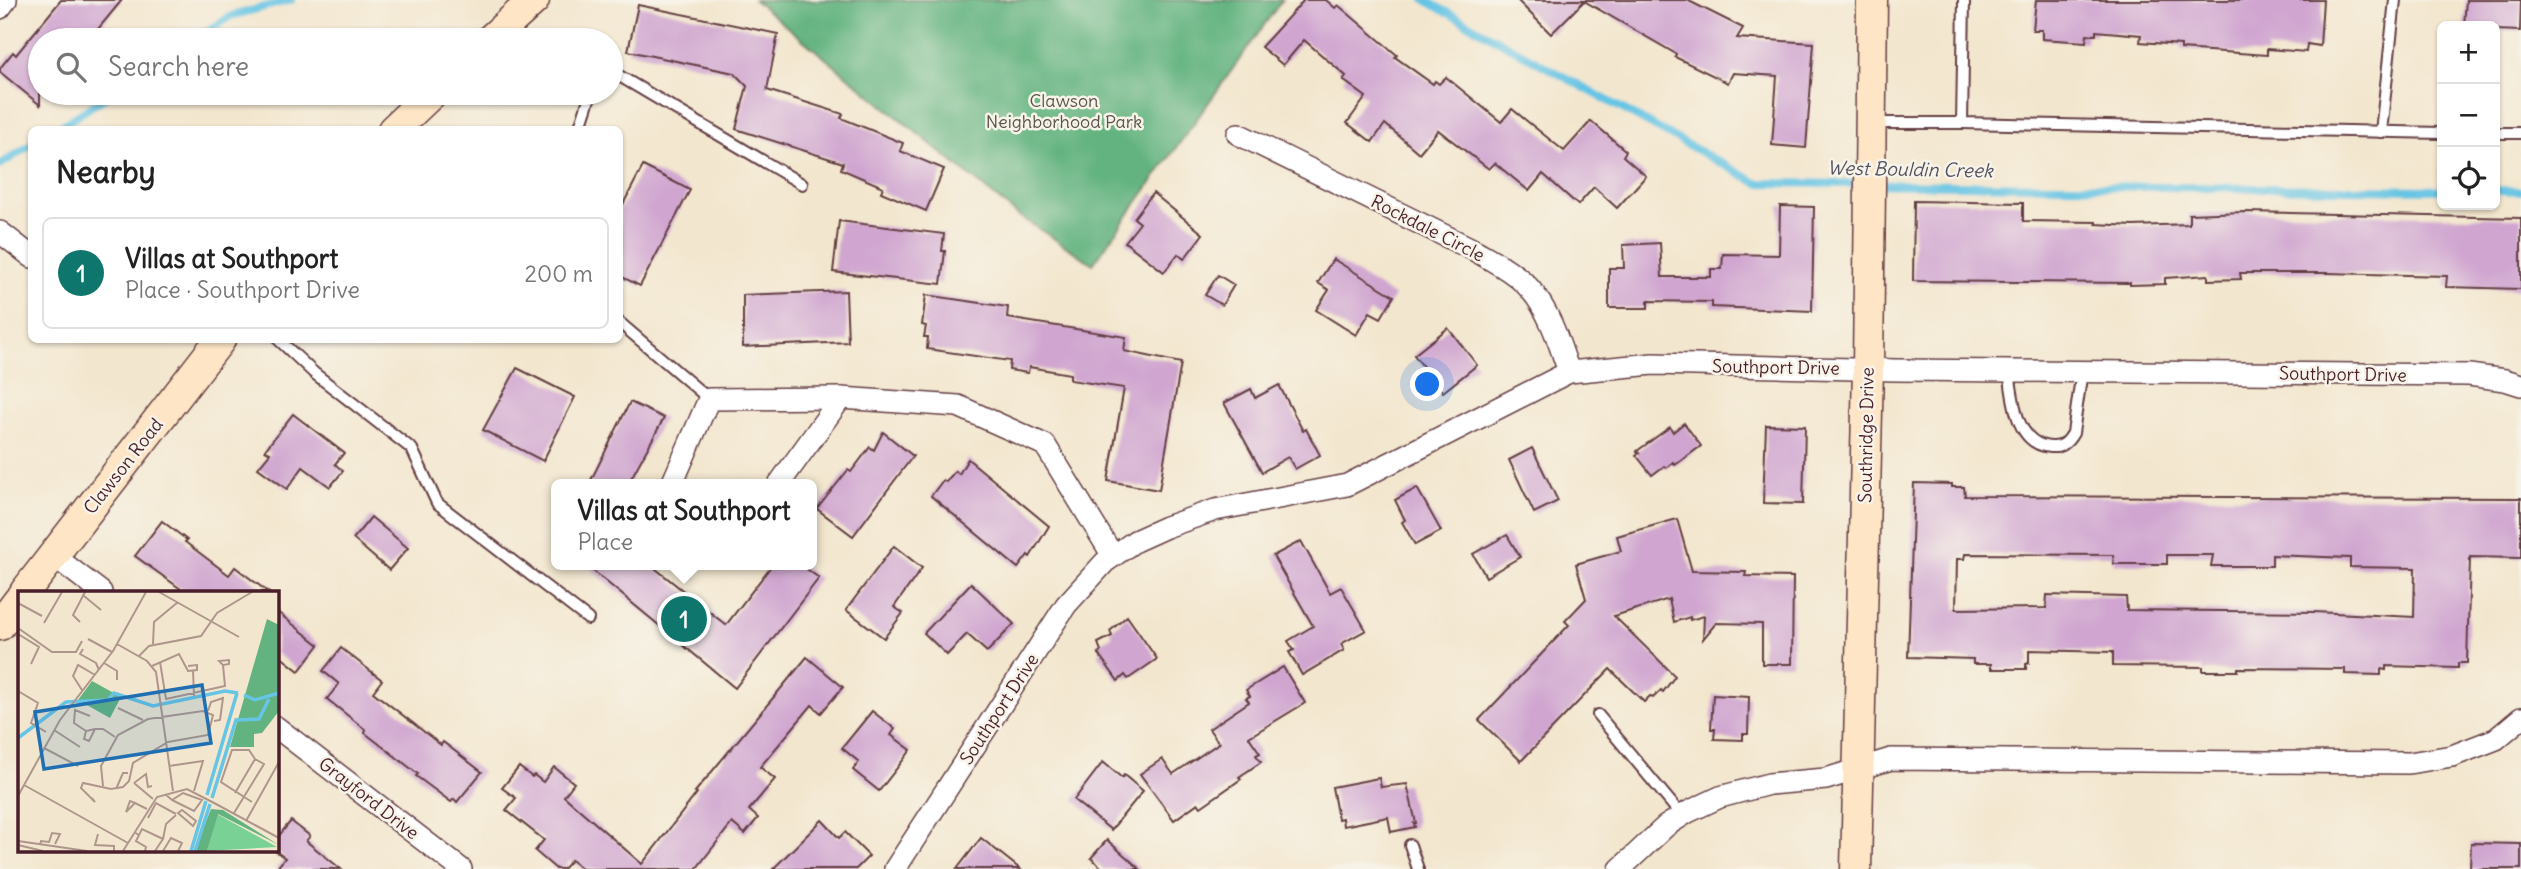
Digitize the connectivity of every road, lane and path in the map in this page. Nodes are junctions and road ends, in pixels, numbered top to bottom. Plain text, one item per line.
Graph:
1 (6, 0) edge
2 (534, 0) edge
3 (1872, 0) edge
4 (1965, 0) edge
5 (2395, 0) edge
6 (0, 8) edge
7 (503, 28) edge
8 (623, 78) edge
9 (419, 105) edge
10 (587, 105) edge
11 (1871, 123) junction
12 (1962, 123) junction
13 (397, 126) edge
14 (580, 126) edge
15 (2381, 132) junction
16 (2437, 132) edge
17 (2500, 133) edge
18 (2521, 133) edge
19 (1238, 134) dead end
20 (802, 184) dead end
21 (0, 232) edge
22 (28, 254) edge
23 (623, 326) edge
24 (218, 343) edge
25 (282, 343) edge
26 (1868, 369) junction
27 (2009, 371) junction
28 (2082, 371) junction
29 (1569, 372) junction
30 (2521, 385) edge
31 (841, 398) junction
32 (709, 399) junction
33 (674, 479) edge
34 (783, 479) edge
35 (54, 556) junction
36 (1113, 556) junction
37 (27, 591) edge
38 (99, 591) edge
39 (18, 601) edge
40 (588, 619) dead end
41 (0, 625) edge
42 (1598, 715) dead end
43 (2521, 718) edge
44 (278, 729) edge
45 (1857, 769) junction
46 (1682, 816) junction
47 (1410, 845) dead end
48 (461, 869) edge
49 (895, 869) edge
50 (1418, 869) edge
51 (1620, 869) edge
52 (1856, 869) edge

1 - 6 street
2 - 7 street
3 - 11 street, Southridge Drive
4 - 12 lane
5 - 15 lane
8 - 20 lane
9 - 13 street
10 - 14 lane
11 - 12 lane
11 - 26 street, Southridge Drive
12 - 15 lane
15 - 16 lane
17 - 18 lane
19 - 29 street, Rockdale Circle
21 - 22 street
23 - 32 lane
24 - 35 street, Clawson Road
25 - 40 lane
26 - 27 street, Southport Drive
26 - 29 street, Southport Drive
26 - 45 street, Southridge Drive
27 - 28 street, Southport Drive
27 - 28 lane
28 - 30 street, Southport Drive
29 - 36 street, Southport Drive
31 - 32 street
31 - 34 street
31 - 36 street
32 - 33 street
35 - 37 street, Clawson Road
35 - 38 street
36 - 49 street, Southport Drive
39 - 41 street
42 - 46 lane
43 - 45 street
44 - 48 street, Grayford Drive
45 - 46 street
45 - 52 street, Southridge Drive
46 - 51 street
47 - 50 lane

